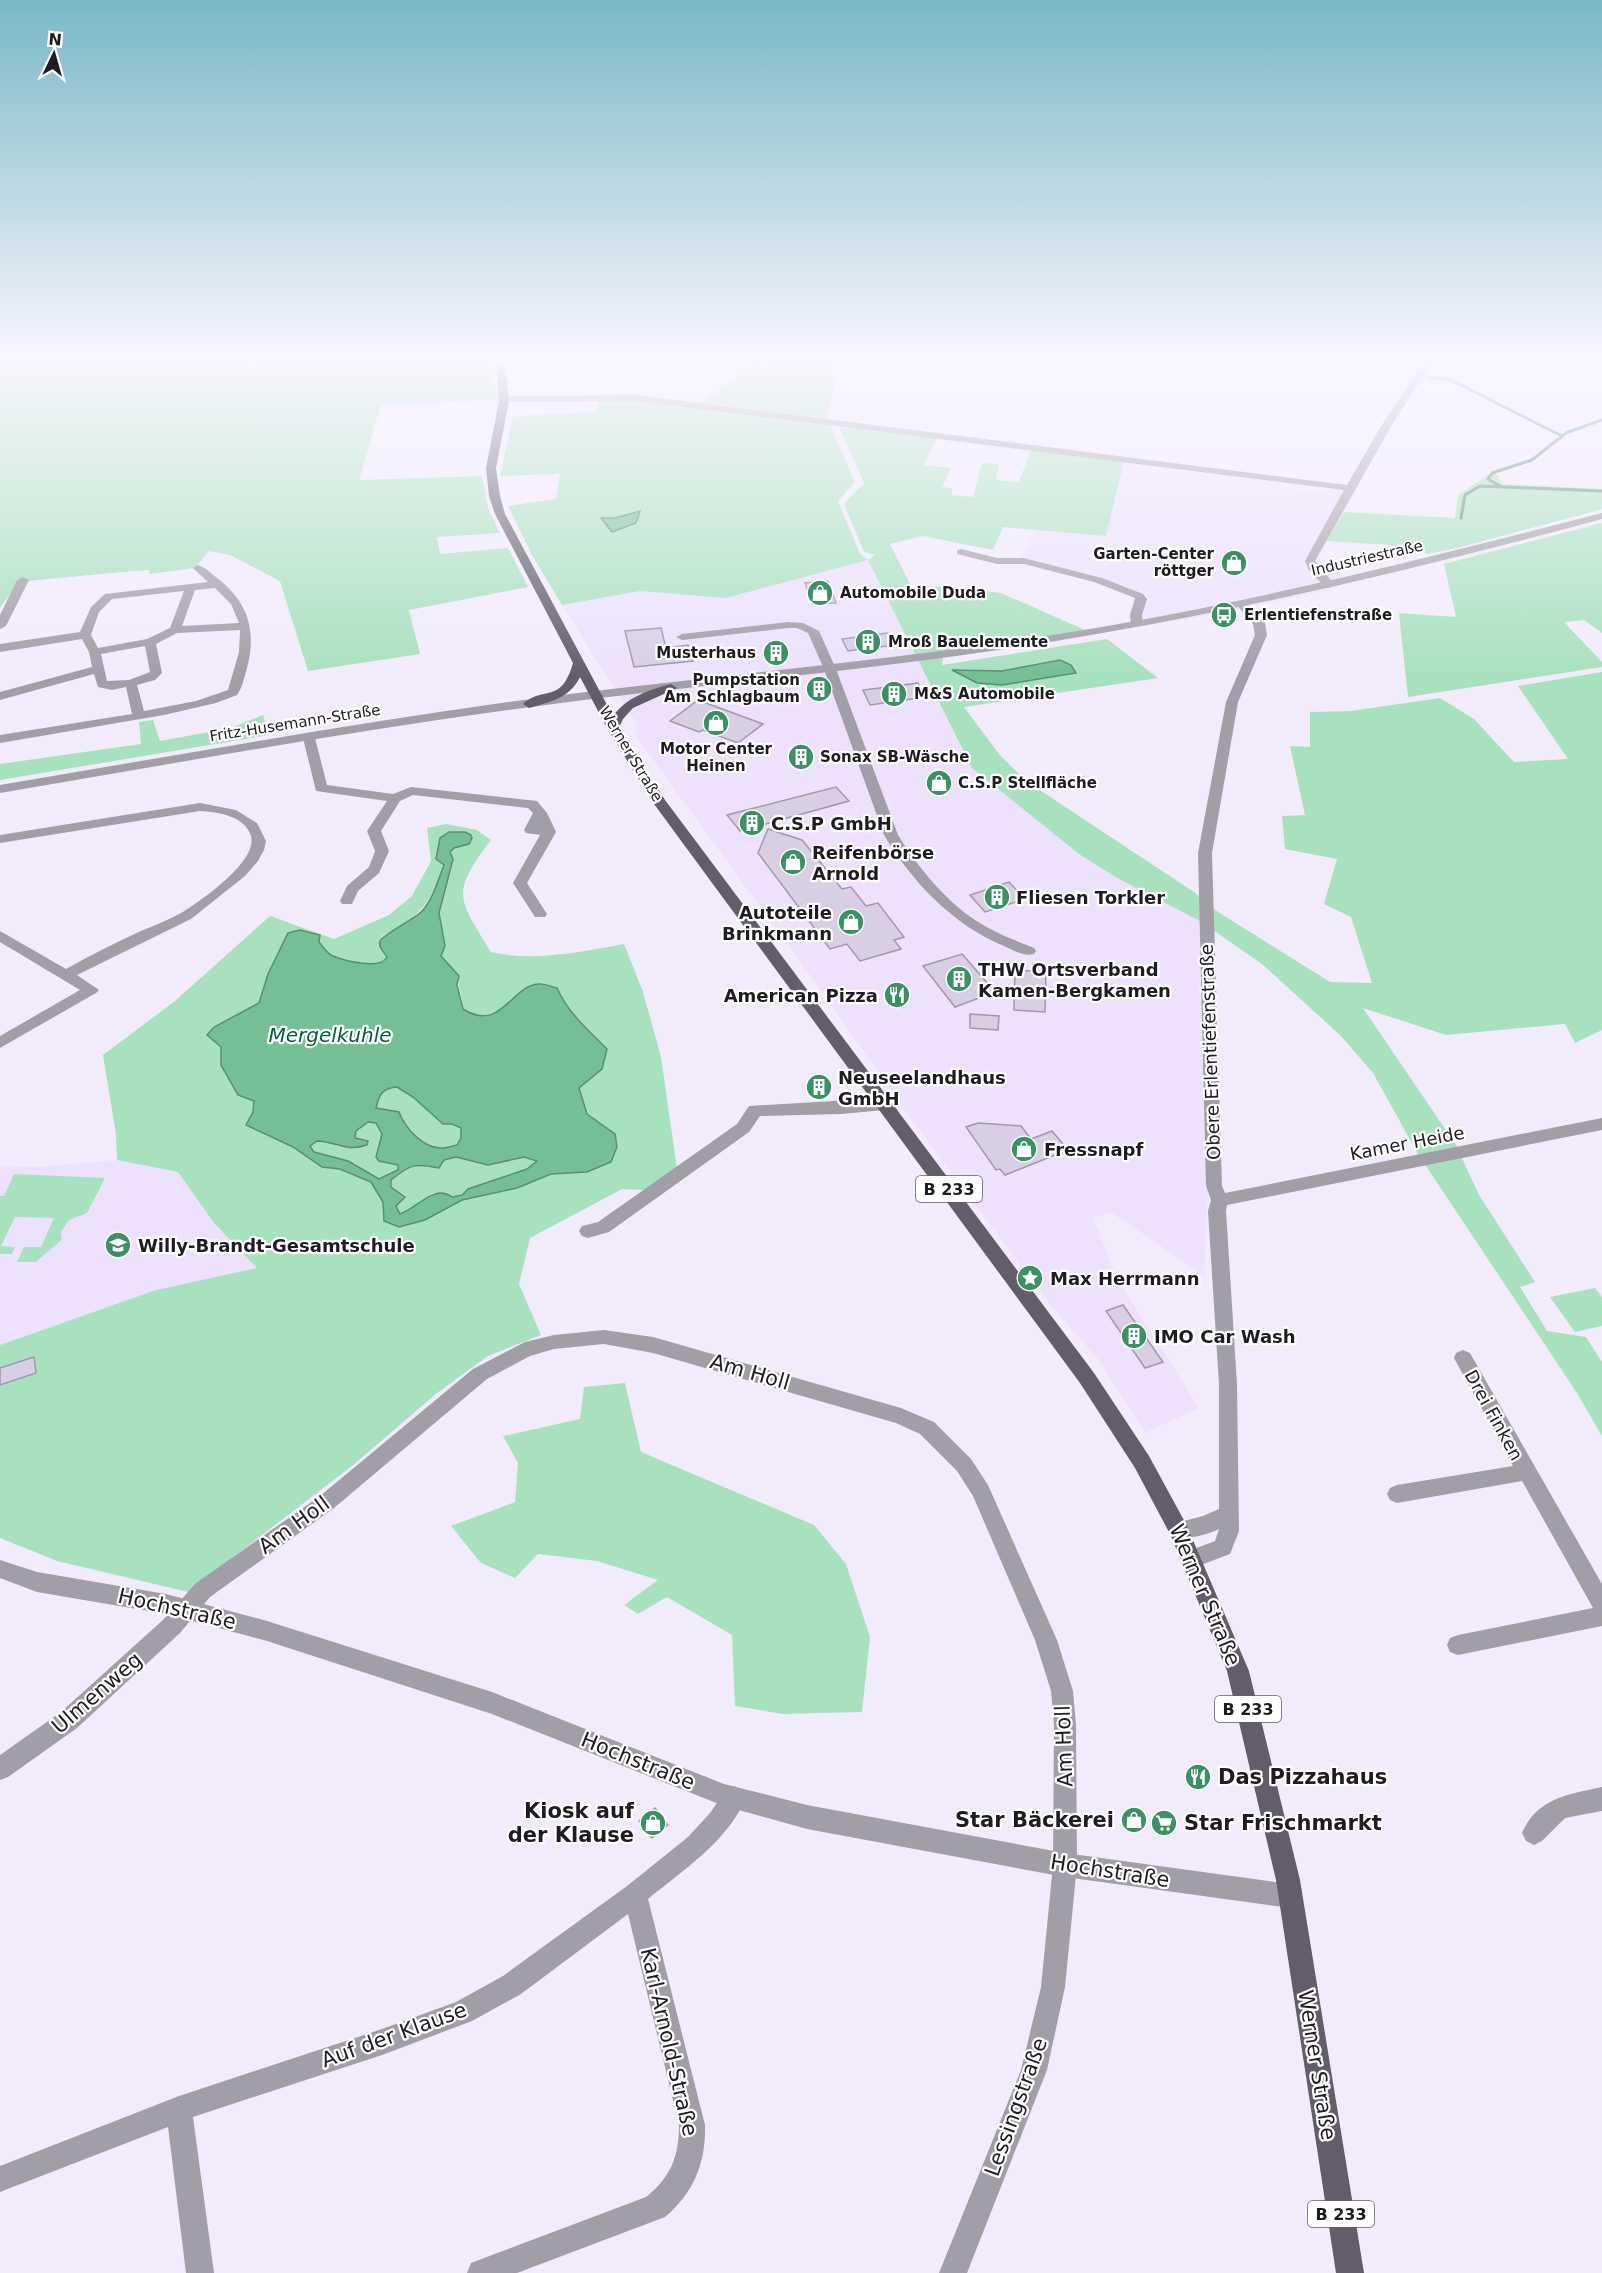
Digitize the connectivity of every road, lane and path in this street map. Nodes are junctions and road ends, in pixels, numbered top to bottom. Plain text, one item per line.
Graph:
1 (491, 465) edge
2 (1169, 465) edge
3 (1364, 465) edge
4 (1351, 488) junction
5 (1602, 516) edge
6 (961, 552) dead end
7 (198, 568) dead end
8 (23, 580) dead end
9 (218, 584) junction
10 (1329, 585) junction
11 (190, 589) junction
12 (1241, 603) junction
13 (1137, 624) junction
14 (0, 626) edge
15 (245, 626) junction
16 (175, 630) junction
17 (86, 635) junction
18 (682, 637) dead end
19 (150, 642) junction
20 (0, 648) edge
21 (95, 652) junction
22 (579, 662) junction
23 (99, 669) junction
24 (830, 669) junction
25 (131, 683) junction
26 (671, 688) junction
27 (0, 696) edge
28 (596, 696) junction
29 (529, 704) junction
30 (139, 716) junction
31 (613, 728) junction
32 (309, 738) junction
33 (0, 739) edge
34 (0, 789) edge
35 (395, 798) junction
36 (0, 839) edge
37 (347, 901) dead end
38 (540, 914) dead end
39 (0, 936) edge
40 (1029, 951) dead end
41 (64, 976) junction
42 (0, 1043) edge
43 (885, 1104) junction
44 (1602, 1124) edge
45 (1220, 1200) junction
46 (588, 1231) dead end
47 (1463, 1358) dead end
48 (1526, 1472) junction
49 (1397, 1494) dead end
50 (1229, 1514) junction
51 (1179, 1530) junction
52 (1193, 1559) junction
53 (0, 1569) edge
54 (1602, 1604) edge
55 (186, 1608) junction
56 (1602, 1617) edge
57 (1458, 1645) dead end
58 (0, 1769) edge
59 (734, 1798) junction
60 (1602, 1799) edge
61 (1534, 1833) dead end
62 (1065, 1864) junction
63 (635, 1894) junction
64 (1290, 1896) junction
65 (179, 2109) junction
66 (0, 2180) edge
67 (200, 2273) edge
68 (481, 2273) edge
69 (953, 2273) edge
70 (1350, 2273) edge

1 - 22 main road, Werner Straße / B 233
2 - 4 street
3 - 4 street
4 - 10 street
5 - 10 street, Industriestraße
6 - 13 street
7 - 9 street
8 - 14 street
9 - 11 street
9 - 15 street
10 - 12 street, Industriestraße
11 - 16 street
11 - 17 street
12 - 13 street, Industriestraße
12 - 45 street, Obere Erlentiefenstraße
13 - 24 street, Industriestraße
15 - 16 street
15 - 30 street
16 - 19 street
17 - 20 street
17 - 21 street
18 - 24 street
19 - 21 street
19 - 25 street
21 - 23 street
22 - 28 main road, Werner Straße / B 233
22 - 29 main road
23 - 25 street
23 - 27 street
24 - 26 street, Industriestraße
24 - 40 street
25 - 30 street
26 - 28 street, Industriestraße
26 - 31 main road
28 - 29 street, Fritz-Husemann-Straße
28 - 31 main road, Werner Straße / B 233
29 - 32 street, Fritz-Husemann-Straße
30 - 33 street
31 - 43 main road, Werner Straße / B 233
32 - 34 street, Fritz-Husemann-Straße
32 - 35 street
35 - 37 street
35 - 38 street
36 - 41 street
39 - 41 street
41 - 42 street
43 - 46 street
43 - 51 main road, Werner Straße / B 233
44 - 45 street, Kamer Heide
45 - 50 street, Obere Erlentiefenstraße
47 - 48 street, Drei Finken
48 - 49 street, Drei Finken
48 - 54 street, Drei Finken
50 - 51 street
50 - 52 street, Obere Erlentiefenstraße
51 - 52 main road, Werner Straße / B 233
52 - 64 main road, Werner Straße / B 233
53 - 55 street, Hochstraße
55 - 58 street, Ulmenweg
55 - 59 street, Hochstraße
55 - 62 street, Am Holl
56 - 57 street
59 - 62 street, Hochstraße
59 - 63 street, Auf der Klause
60 - 61 street
62 - 64 street, Hochstraße
62 - 69 street, Lessingstraße
63 - 65 street, Auf der Klause
63 - 68 street, Karl-Arnold-Straße
64 - 70 main road, Werner Straße / B 233
65 - 66 street, Auf der Klause
65 - 67 street

